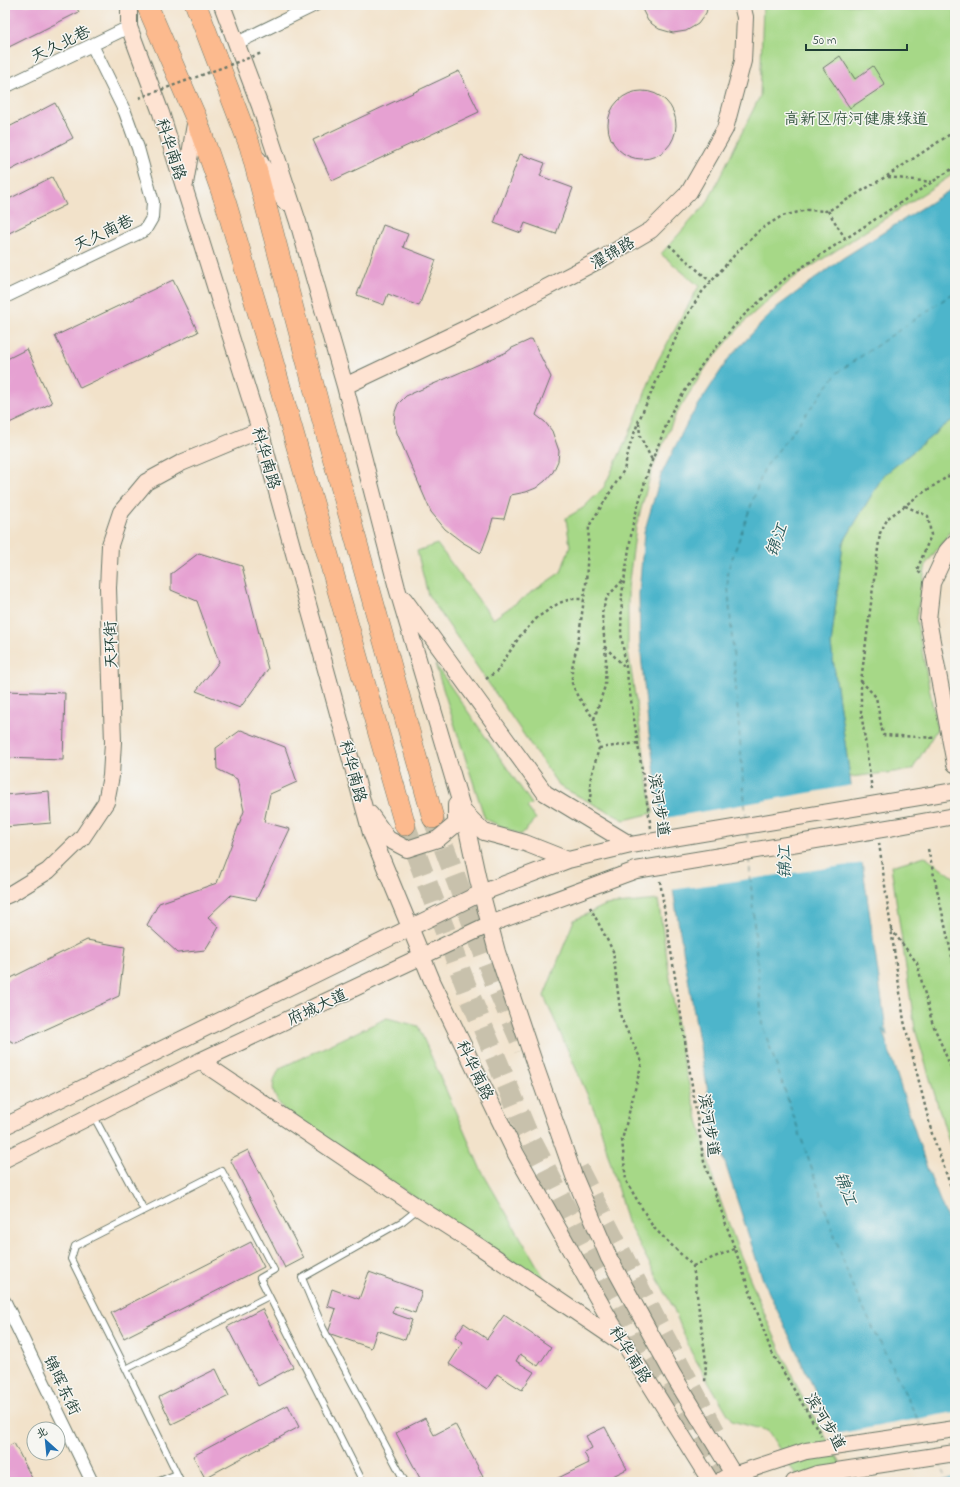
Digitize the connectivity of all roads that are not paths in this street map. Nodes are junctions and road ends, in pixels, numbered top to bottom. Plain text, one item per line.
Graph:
1 (120, 5) edge
2 (129, 5) edge
3 (148, 5) edge
4 (196, 5) edge
5 (222, 5) edge
6 (315, 5) edge
7 (742, 5) edge
8 (129, 27) junction
9 (237, 43) junction
10 (92, 45) junction
11 (5, 87) edge
12 (196, 118) junction
13 (250, 146) junction
14 (185, 188) junction
15 (298, 222) junction
16 (5, 297) edge
17 (345, 386) junction
18 (260, 430) junction
19 (955, 542) edge
20 (397, 588) junction
21 (955, 764) edge
22 (456, 790) junction
23 (955, 791) edge
24 (363, 805) junction
25 (463, 811) junction
26 (955, 816) edge
27 (433, 818) tunnel mouth
28 (405, 825) tunnel mouth
29 (631, 845) junction
30 (568, 860) junction
31 (481, 893) junction
32 (5, 896) edge
33 (490, 924) junction
34 (410, 927) junction
35 (422, 956) junction
36 (200, 1061) junction
37 (94, 1116) junction
38 (5, 1126) edge
39 (5, 1159) edge
40 (419, 1208) junction
41 (144, 1210) junction
42 (269, 1296) junction
43 (5, 1302) edge
44 (627, 1347) junction
45 (126, 1369) junction
46 (955, 1429) edge
47 (955, 1452) edge
48 (177, 1474) junction
49 (735, 1478) edge
50 (92, 1482) edge
51 (157, 1482) edge
52 (181, 1482) edge
53 (363, 1482) edge
54 (405, 1482) edge
55 (711, 1482) edge
56 (718, 1482) edge
57 (794, 1482) edge

1 - 8 main road
2 - 8 main road, 科华南路
3 - 12 highway, 科华南路
4 - 13 highway
5 - 9 main road, 科华南路
6 - 9 street
7 - 17 main road, 濯锦路
8 - 10 street, 天久北巷
8 - 14 main road, 科华南路
9 - 15 main road, 科华南路
10 - 11 street, 天久北巷
10 - 16 street, 天久南巷
12 - 14 main road
12 - 28 highway, 科华南路
13 - 15 main road
13 - 27 highway
14 - 18 main road, 科华南路
15 - 17 main road, 科华南路
17 - 20 main road, 科华南路
18 - 24 main road, 科华南路
18 - 32 main road, 天环街
19 - 21 main road
20 - 22 main road, 科华南路
20 - 29 main road
22 - 24 main road
22 - 25 main road, 科华南路
23 - 29 main road, 府城大道, bridge
24 - 34 main road, 科华南路
25 - 30 main road
25 - 31 main road, 科华南路
26 - 33 main road, 府城大道, bridge
29 - 30 main road, 府城大道
30 - 31 main road, 府城大道
31 - 33 main road, 科华南路
31 - 34 main road, 府城大道
33 - 35 main road, 府城大道
33 - 49 main road, 科华南路
34 - 35 main road, 科华南路
34 - 38 main road, 府城大道
35 - 36 main road, 府城大道
35 - 44 main road, 科华南路
36 - 37 main road, 府城大道
36 - 40 main road
37 - 39 main road, 府城大道
37 - 41 lane
40 - 44 main road
40 - 54 lane
41 - 42 lane
41 - 45 lane
42 - 45 lane
42 - 53 lane
43 - 50 street, 锦晖东街
44 - 55 main road, 科华南路
45 - 48 lane
46 - 49 main road, bridge
47 - 57 main road, bridge
48 - 51 lane
48 - 52 lane
49 - 56 main road

